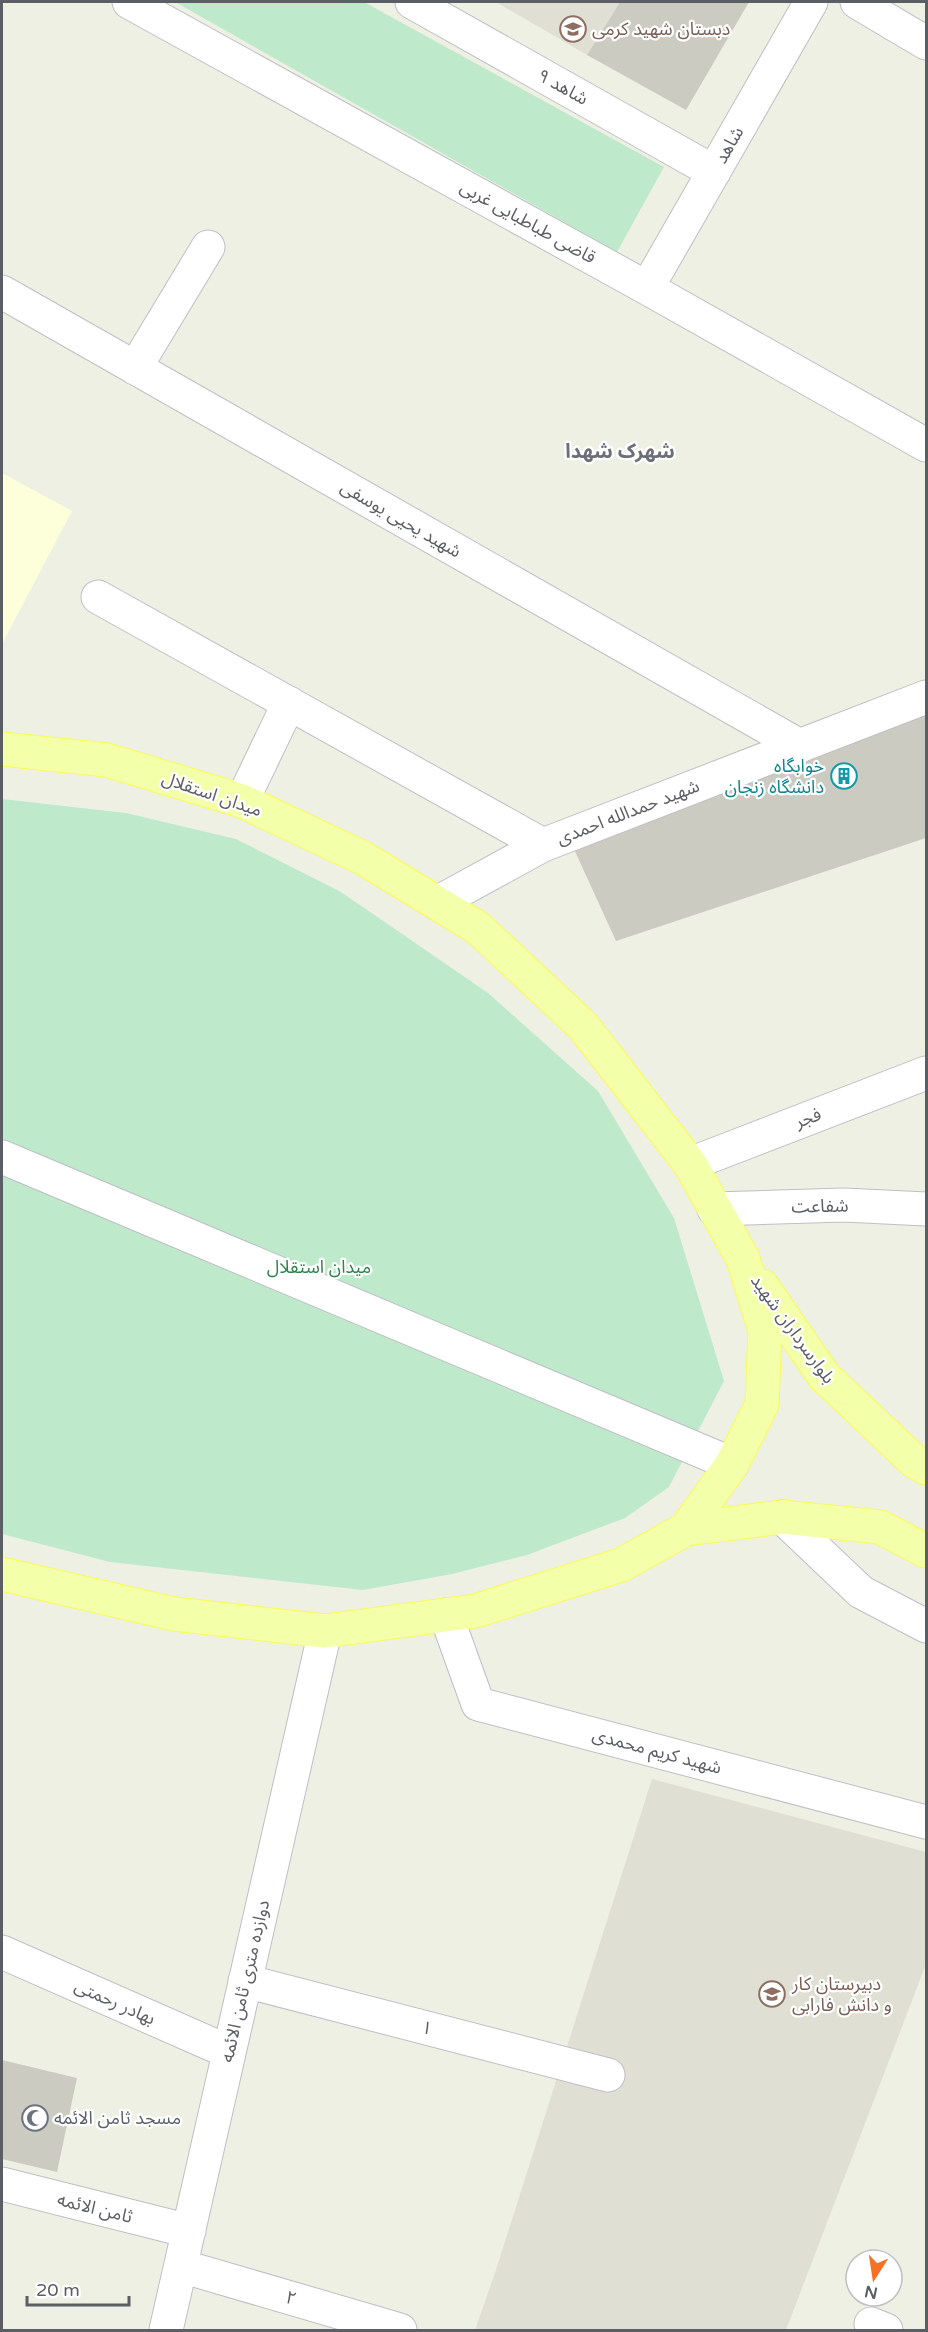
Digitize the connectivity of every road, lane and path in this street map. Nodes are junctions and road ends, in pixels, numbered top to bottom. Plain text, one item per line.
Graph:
1 (129, 2) edge
2 (412, 2) edge
3 (811, 2) edge
4 (857, 2) edge
5 (927, 43) edge
6 (714, 172) junction
7 (208, 247) dead end
8 (647, 288) junction
9 (2, 292) edge
10 (135, 368) junction
11 (927, 445) edge
12 (99, 597) dead end
13 (927, 698) edge
14 (289, 703) junction
15 (800, 746) junction
16 (2, 749) edge
17 (242, 801) junction
18 (543, 845) junction
19 (437, 903) junction
20 (927, 1072) edge
21 (2, 1157) edge
22 (690, 1164) junction
23 (714, 1209) junction
24 (927, 1209) edge
25 (742, 1259) junction
26 (732, 1464) junction
27 (927, 1468) edge
28 (782, 1517) junction
29 (686, 1529) junction
30 (927, 1551) edge
31 (2, 1574) edge
32 (446, 1615) junction
33 (927, 1626) edge
34 (325, 1631) junction
35 (927, 1822) edge
36 (2, 1952) edge
37 (245, 1981) junction
38 (229, 2052) junction
39 (608, 2075) dead end
40 (2, 2184) edge
41 (189, 2231) junction
42 (181, 2266) junction
43 (166, 2331) edge
44 (400, 2331) edge

1 - 8 street, قاضی طباطبایی غربی
2 - 6 street, شاهد ۹
3 - 6 street, شاهد
4 - 5 street
6 - 8 street, شاهد
7 - 10 street
8 - 11 street, قاضی طباطبایی غربی
9 - 10 street, شهید یحیی یوسفی
10 - 15 street, شهید یحیی یوسفی
12 - 14 street
13 - 15 street, شهید حمدالله احمدی
14 - 17 street
14 - 18 street
15 - 18 street, شهید حمدالله احمدی
16 - 17 main road, میدان استقلال
17 - 19 main road, میدان استقلال
18 - 19 street, شهید حمدالله احمدی
19 - 22 main road, میدان استقلال
20 - 22 street, فجر
21 - 26 street
22 - 23 main road, میدان استقلال
23 - 24 street, شفاعت
23 - 25 main road, میدان استقلال
25 - 26 main road, میدان استقلال
25 - 27 main road, بلوارسرداران شهید
26 - 29 main road, میدان استقلال
28 - 29 main road
28 - 30 main road
28 - 33 street
29 - 32 main road, میدان استقلال
31 - 34 main road, میدان استقلال
32 - 34 main road, میدان استقلال
32 - 35 street, شهید کریم محمدی
34 - 37 street, دوازده متری ثامن الائمه
36 - 38 street, بهادر رحمتی
37 - 38 street, دوازده متری ثامن الائمه
37 - 39 street, ۱
38 - 41 street, دوازده متری ثامن الائمه
40 - 41 street, ثامن الائمه
41 - 42 street, دوازده متری ثامن الائمه
42 - 43 street, دوازده متری ثامن الائمه
42 - 44 street, ۲

